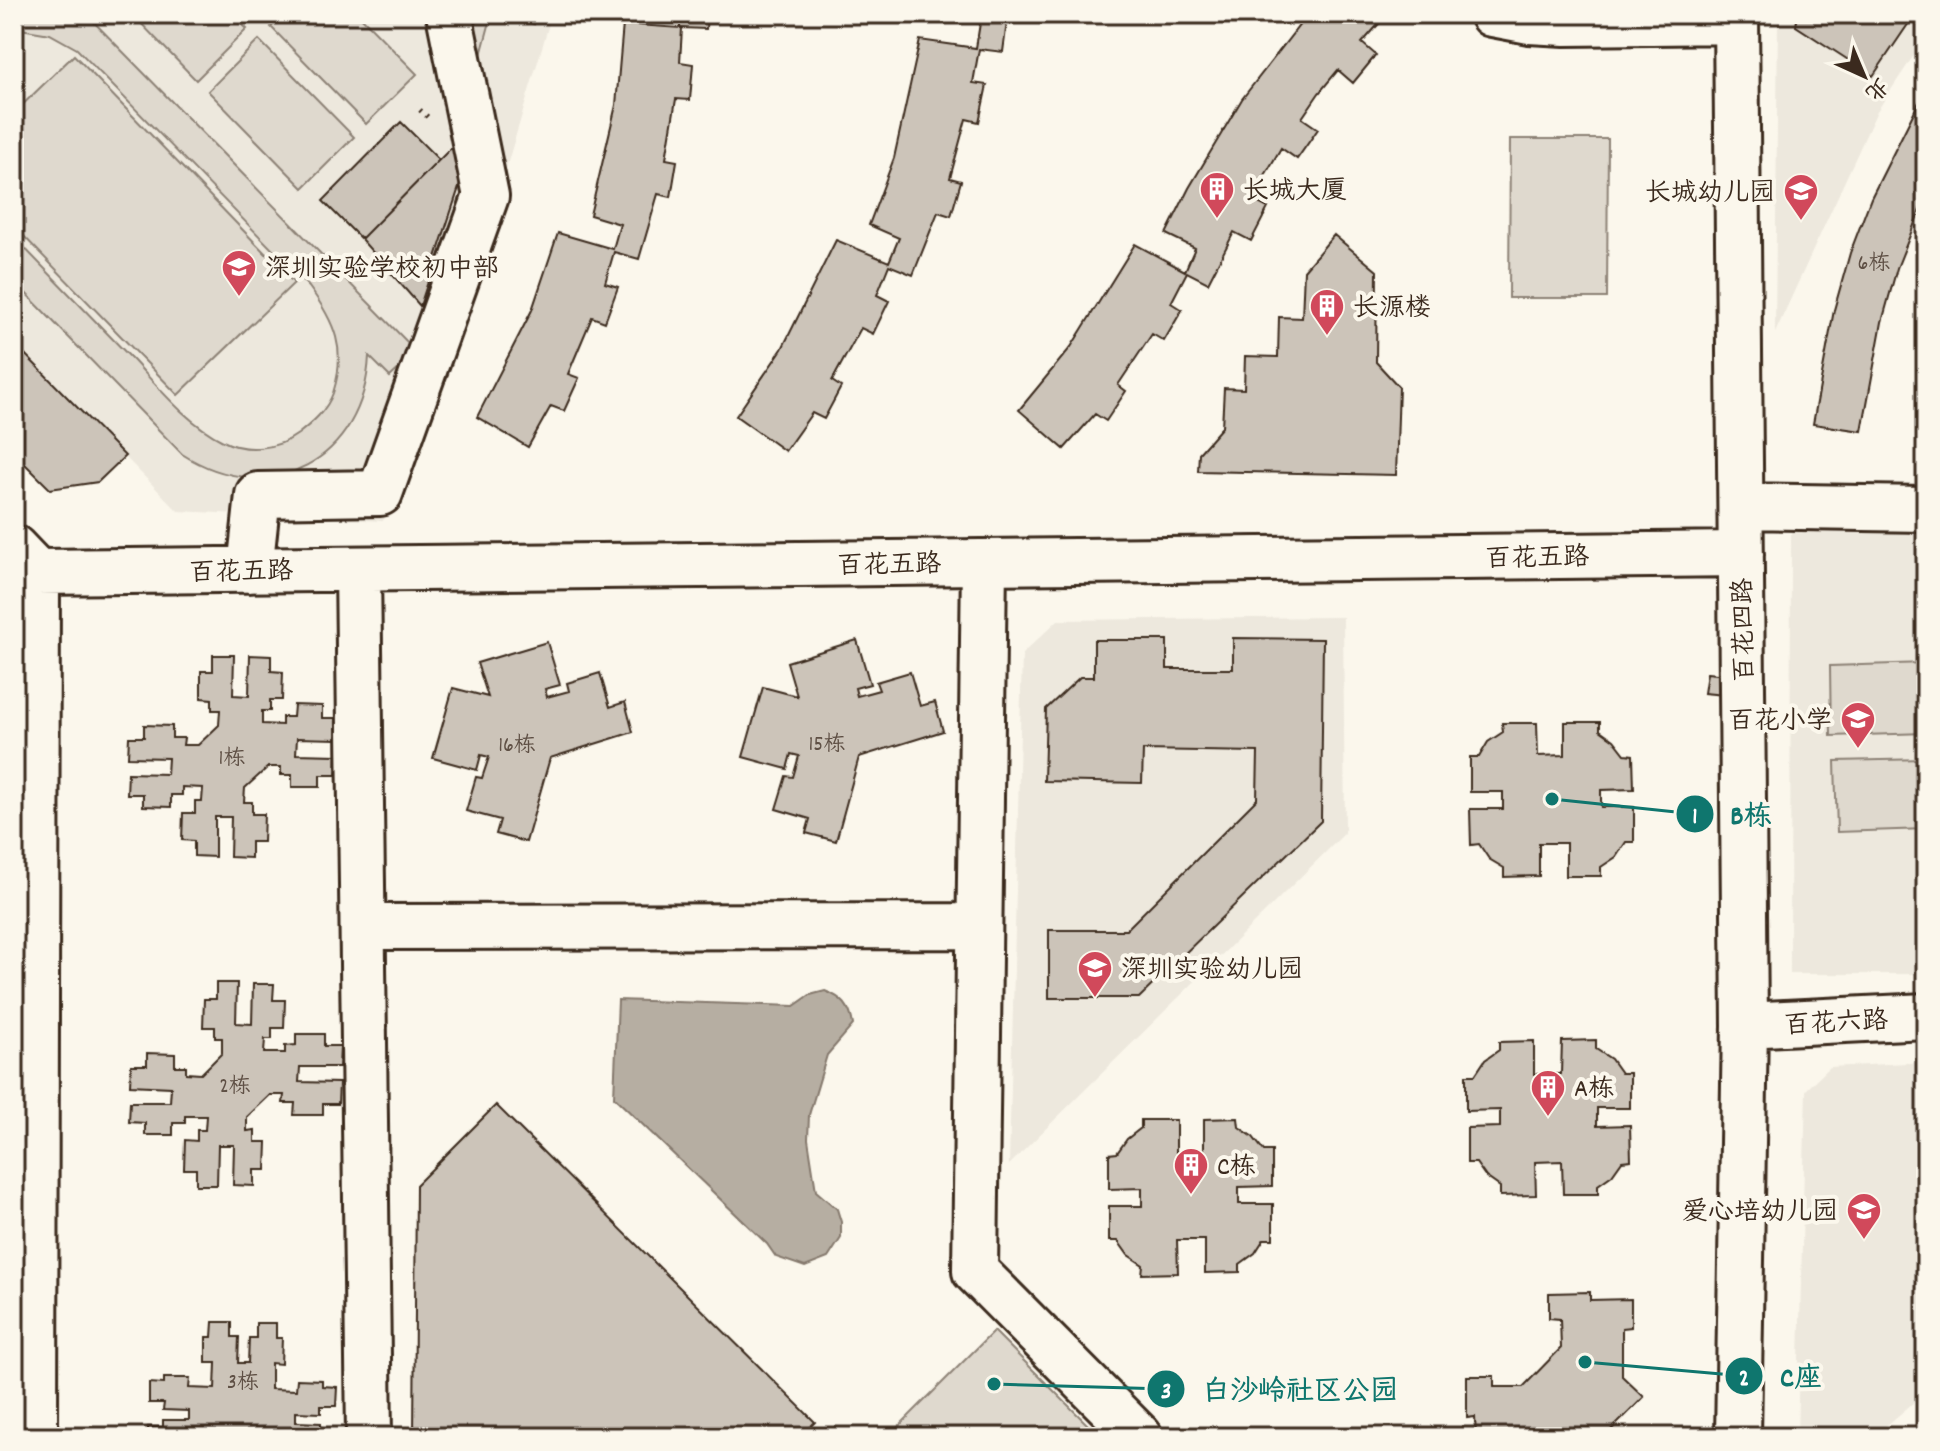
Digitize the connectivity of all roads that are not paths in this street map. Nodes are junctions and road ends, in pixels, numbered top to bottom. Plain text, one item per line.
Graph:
1 (449, 14) edge
2 (1492, 14) edge
3 (1736, 18) edge
4 (1741, 506) junction
5 (1926, 509) edge
6 (1741, 554) junction
7 (26, 560) edge
8 (984, 562) junction
9 (358, 569) junction
10 (250, 570) junction
11 (979, 926) junction
12 (363, 927) junction
13 (25, 978) edge
14 (1926, 1016) edge
15 (1745, 1025) junction
16 (26, 1197) edge
17 (35, 1437) edge
18 (369, 1437) edge
19 (1140, 1437) edge
20 (1738, 1437) edge

1 - 10 street
2 - 3 street
3 - 4 street, 百花四路
4 - 5 street
4 - 6 street, 百花四路
6 - 8 street, 百花五路
6 - 15 street, 百花四路
7 - 10 street, 百花五路
7 - 13 street
8 - 9 street, 百花五路
8 - 11 street
9 - 10 street, 百花五路
9 - 12 street
11 - 12 street
11 - 19 street
12 - 18 street
13 - 16 street
14 - 15 street, 百花六路
15 - 20 street, 百花四路
16 - 17 street

